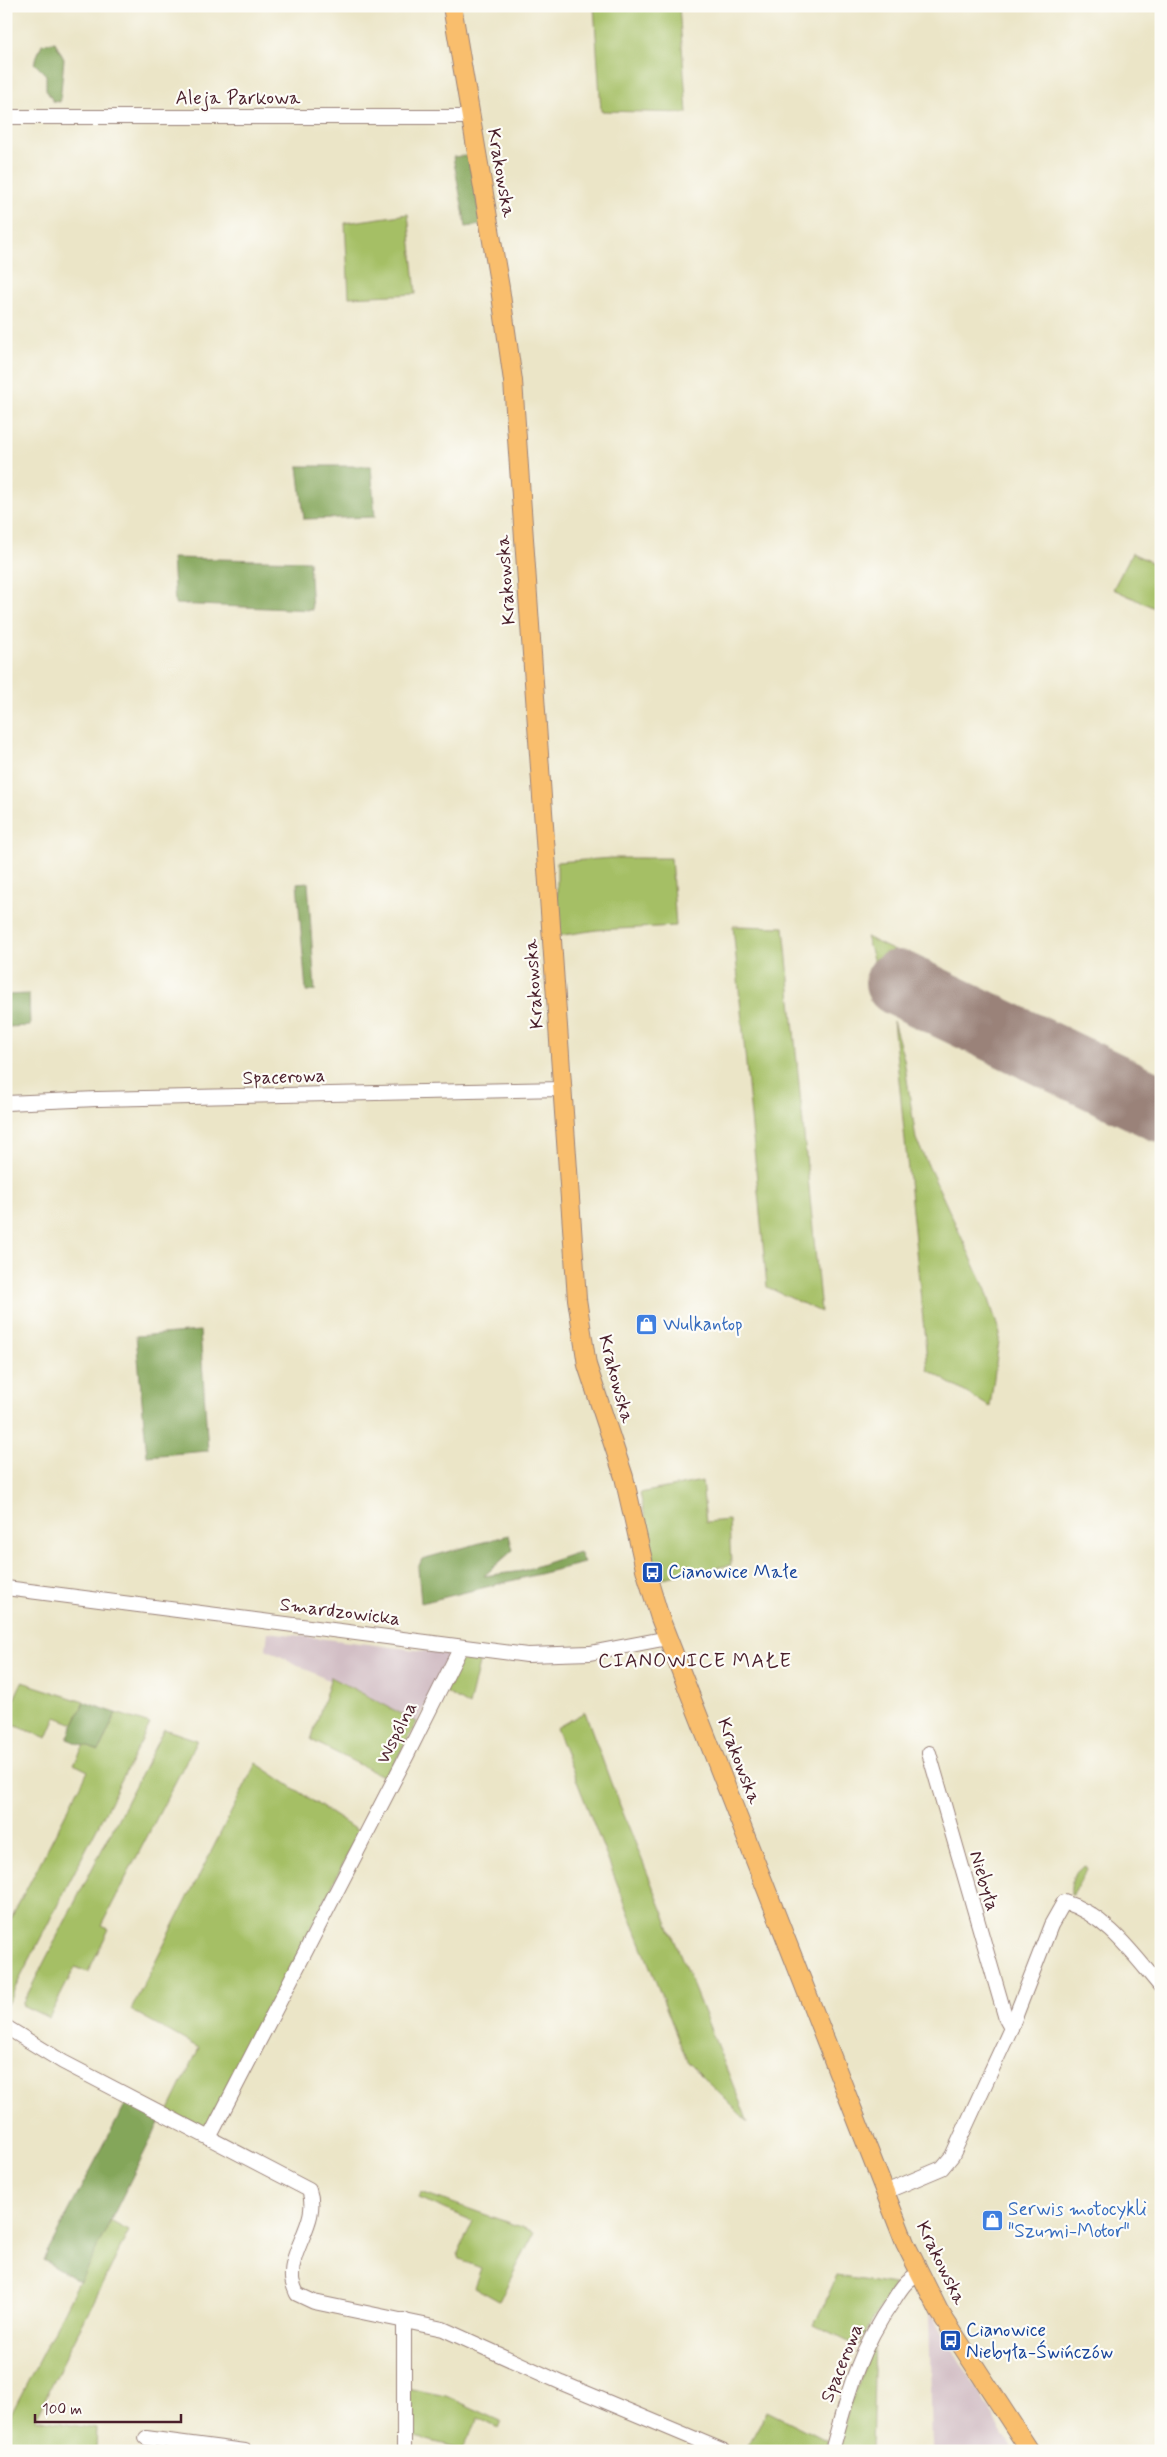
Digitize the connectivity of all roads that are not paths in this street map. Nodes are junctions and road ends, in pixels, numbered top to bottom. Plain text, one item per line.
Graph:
1 (452, 6) edge
2 (6, 117) edge
3 (470, 117) junction
4 (563, 1089) junction
5 (6, 1103) edge
6 (6, 1588) edge
7 (668, 1638) junction
8 (461, 1647) junction
9 (929, 1753) dead end
10 (1161, 1987) edge
11 (1008, 2023) junction
12 (6, 2027) edge
13 (209, 2138) junction
14 (885, 2192) junction
15 (919, 2274) junction
16 (404, 2320) junction
17 (146, 2438) dead end
18 (245, 2451) edge
19 (404, 2451) edge
20 (724, 2451) edge
21 (832, 2451) edge
22 (1030, 2451) edge

1 - 3 main road, Krakowska
2 - 3 street, Aleja Parkowa
3 - 4 main road, Krakowska
4 - 5 street, Spacerowa
4 - 7 main road, Krakowska
6 - 8 street, Smardzowicka
7 - 8 street, Smardzowicka
7 - 14 main road, Krakowska
8 - 13 street, Wspólna
9 - 11 street, Niebyła
10 - 11 street
11 - 14 street
12 - 13 street
13 - 16 street
14 - 15 main road, Krakowska
15 - 21 street, Spacerowa
15 - 22 main road, Krakowska
16 - 19 street
16 - 20 street
17 - 18 street

